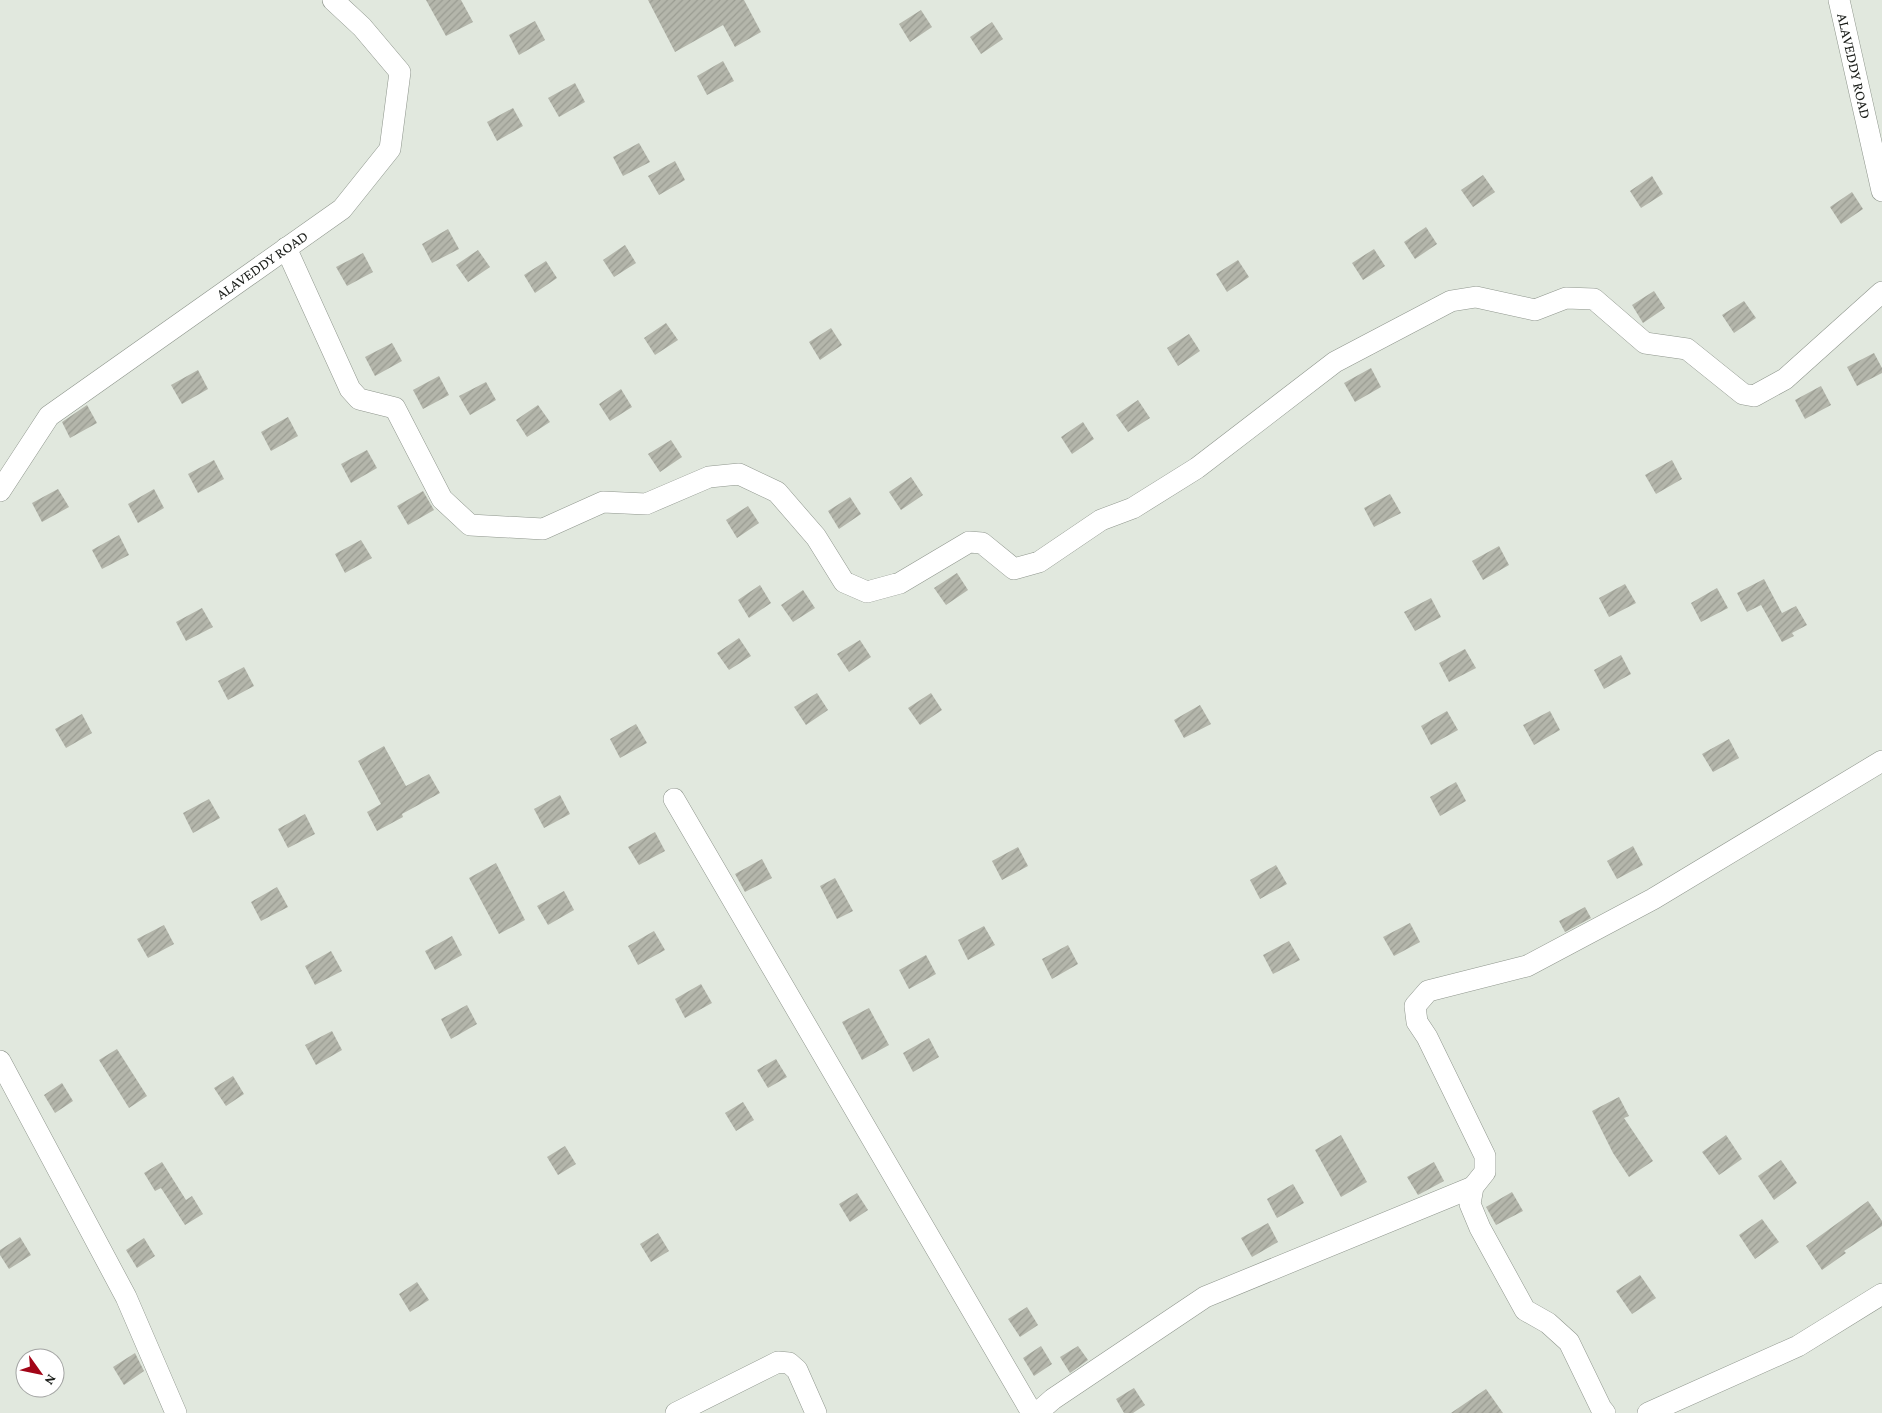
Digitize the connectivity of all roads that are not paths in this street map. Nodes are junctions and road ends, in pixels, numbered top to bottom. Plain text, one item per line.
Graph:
1 (333, 0) edge
2 (1839, 0) edge
3 (1882, 191) edge
4 (286, 248) junction
5 (1882, 292) edge
6 (0, 491) edge
7 (1882, 761) edge
8 (674, 799) dead end
9 (0, 1062) edge
10 (1473, 1187) junction
11 (1882, 1294) edge
12 (176, 1413) edge
13 (676, 1413) edge
14 (816, 1413) edge
15 (1032, 1413) edge
16 (1038, 1413) edge
17 (1605, 1413) edge
18 (1648, 1413) edge

1 - 4 street, ALAVEDDY ROAD
2 - 3 street, ALAVEDDY ROAD
4 - 5 street
4 - 6 street, ALAVEDDY ROAD
7 - 10 street
8 - 15 street
9 - 12 street
10 - 16 street
10 - 17 street
11 - 18 street
13 - 14 street

